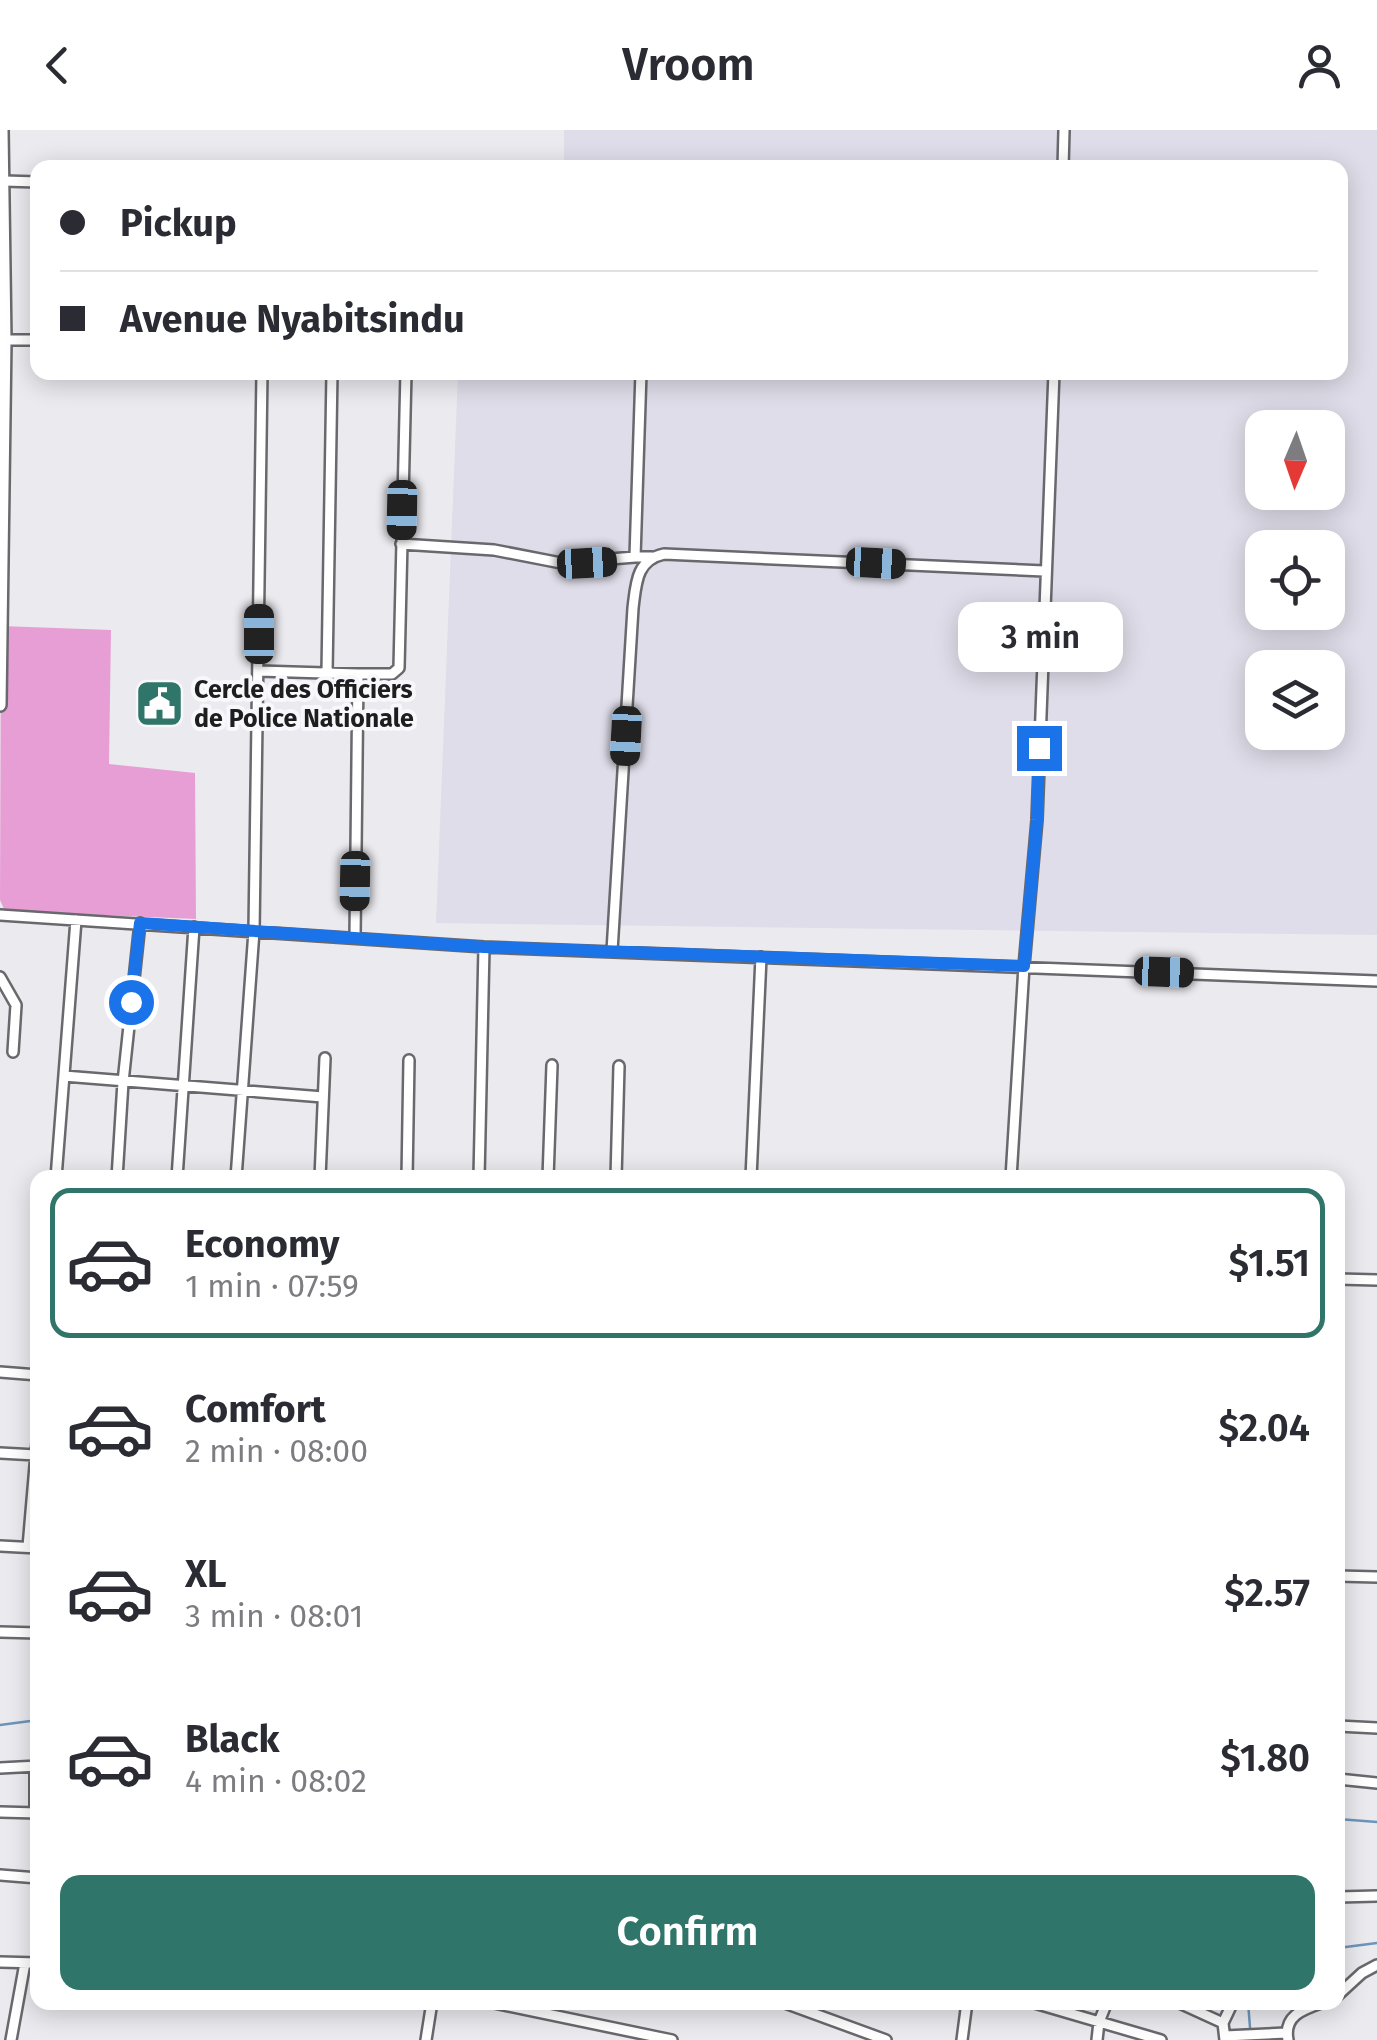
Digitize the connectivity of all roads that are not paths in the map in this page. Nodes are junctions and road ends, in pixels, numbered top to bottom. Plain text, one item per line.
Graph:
1 (1064, 130) edge
2 (2, 136) edge
3 (1063, 160) edge
4 (4, 181) junction
5 (30, 182) edge
6 (2, 292) edge
7 (5, 340) junction
8 (30, 340) edge
9 (2, 358) edge
10 (262, 380) edge
11 (332, 380) edge
12 (406, 380) edge
13 (641, 380) edge
14 (1054, 380) edge
15 (1, 535) edge
16 (402, 544) junction
17 (635, 557) junction
18 (652, 557) junction
19 (1044, 570) junction
20 (259, 671) junction
21 (327, 673) junction
22 (358, 674) junction
23 (0, 705) edge
24 (0, 915) edge
25 (76, 920) junction
26 (140, 923) junction
27 (194, 927) junction
28 (254, 931) junction
29 (354, 938) junction
30 (484, 947) junction
31 (612, 952) junction
32 (761, 957) junction
33 (1024, 966) junction
34 (0, 977) edge
35 (1377, 982) edge
36 (12, 1052) dead end
37 (325, 1058) dead end
38 (409, 1060) dead end
39 (552, 1065) dead end
40 (620, 1066) dead end
41 (64, 1076) junction
42 (123, 1082) junction
43 (183, 1086) junction
44 (242, 1090) junction
45 (323, 1097) junction
46 (57, 1170) edge
47 (118, 1170) edge
48 (177, 1170) edge
49 (237, 1170) edge
50 (320, 1170) edge
51 (407, 1170) edge
52 (479, 1170) edge
53 (548, 1170) edge
54 (616, 1170) edge
55 (752, 1170) edge
56 (1011, 1170) edge
57 (1345, 1279) edge
58 (1377, 1280) edge
59 (0, 1372) edge
60 (30, 1374) edge
61 (0, 1453) edge
62 (30, 1456) edge
63 (0, 1546) edge
64 (30, 1547) edge
65 (1345, 1576) edge
66 (1377, 1577) edge
67 (0, 1632) edge
68 (30, 1633) edge
69 (1345, 1726) edge
70 (1377, 1728) edge
71 (30, 1766) edge
72 (0, 1768) edge
73 (1345, 1779) edge
74 (1377, 1783) edge
75 (0, 1812) edge
76 (30, 1813) edge
77 (0, 1876) edge
78 (30, 1878) edge
79 (1377, 1896) edge
80 (1345, 1897) edge
81 (0, 1962) edge
82 (25, 1963) junction
83 (30, 1963) edge
84 (1377, 1965) edge
85 (1345, 1989) edge
86 (431, 2010) edge
87 (528, 2010) edge
88 (804, 2010) edge
89 (965, 2010) edge
90 (1058, 2010) edge
91 (1104, 2010) edge
92 (1195, 2010) edge
93 (1229, 2010) edge
94 (1308, 2010) edge
95 (1099, 2022) junction
96 (1223, 2023) junction
97 (1287, 2036) edge
98 (1225, 2038) edge
99 (11, 2040) edge
100 (426, 2040) edge
101 (672, 2040) edge
102 (886, 2040) edge
103 (962, 2040) edge
104 (1097, 2040) edge
105 (1161, 2040) edge

1 - 3 street
2 - 4 main road
4 - 5 street
4 - 6 main road
6 - 7 main road
7 - 8 street
7 - 9 main road
9 - 15 main road
10 - 20 street
11 - 21 street
12 - 16 street
13 - 17 street
14 - 19 street
15 - 23 main road
16 - 17 street
16 - 22 street
17 - 18 street
18 - 19 street
18 - 31 street
19 - 33 street
20 - 21 street
20 - 28 street
21 - 22 street
22 - 29 street
24 - 25 street
25 - 26 street
25 - 41 street
26 - 27 street
26 - 42 street
27 - 28 street
27 - 43 street
28 - 29 street
28 - 44 street
29 - 30 street
30 - 31 street
30 - 52 street
31 - 32 street
32 - 33 street
32 - 55 street
33 - 35 street
33 - 56 street
34 - 36 street
37 - 45 street
38 - 51 street
39 - 53 street
40 - 54 street
41 - 42 street
41 - 46 street
42 - 43 street
42 - 47 street
43 - 44 street
43 - 48 street
44 - 45 street
44 - 49 street
45 - 50 street
57 - 58 street
59 - 60 street
61 - 62 street
63 - 64 street
65 - 66 street
67 - 68 street
69 - 70 street
71 - 72 street
73 - 74 street
75 - 76 street
77 - 78 street
79 - 80 street
81 - 82 street
82 - 83 street
82 - 99 street
84 - 85 street
86 - 100 street
87 - 101 street
88 - 102 street
89 - 103 street
90 - 95 street
91 - 95 street
92 - 96 street
93 - 96 street
94 - 97 street
95 - 104 street
95 - 105 street
96 - 98 street
97 - 98 street

